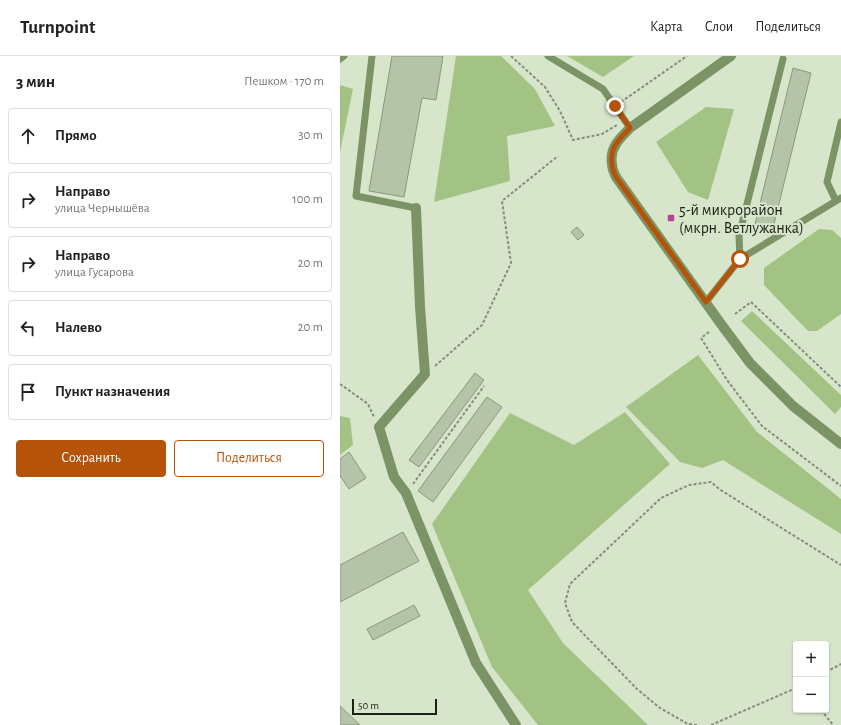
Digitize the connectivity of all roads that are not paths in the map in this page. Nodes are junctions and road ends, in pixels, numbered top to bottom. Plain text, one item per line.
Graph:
1 (344, 56) edge
2 (372, 56) edge
3 (548, 56) edge
4 (731, 56) edge
5 (340, 59) edge
6 (783, 59) dead end
7 (841, 122) edge
8 (627, 124) junction
9 (839, 200) edge
10 (416, 208) joint
11 (740, 259) junction
12 (706, 302) junction
13 (839, 440) edge
14 (511, 723) edge

1 - 5 lane
2 - 10 lane
3 - 8 lane
4 - 8 street
6 - 11 lane
7 - 9 lane
8 - 12 street
9 - 11 lane
10 - 14 street
11 - 12 lane
12 - 13 street

